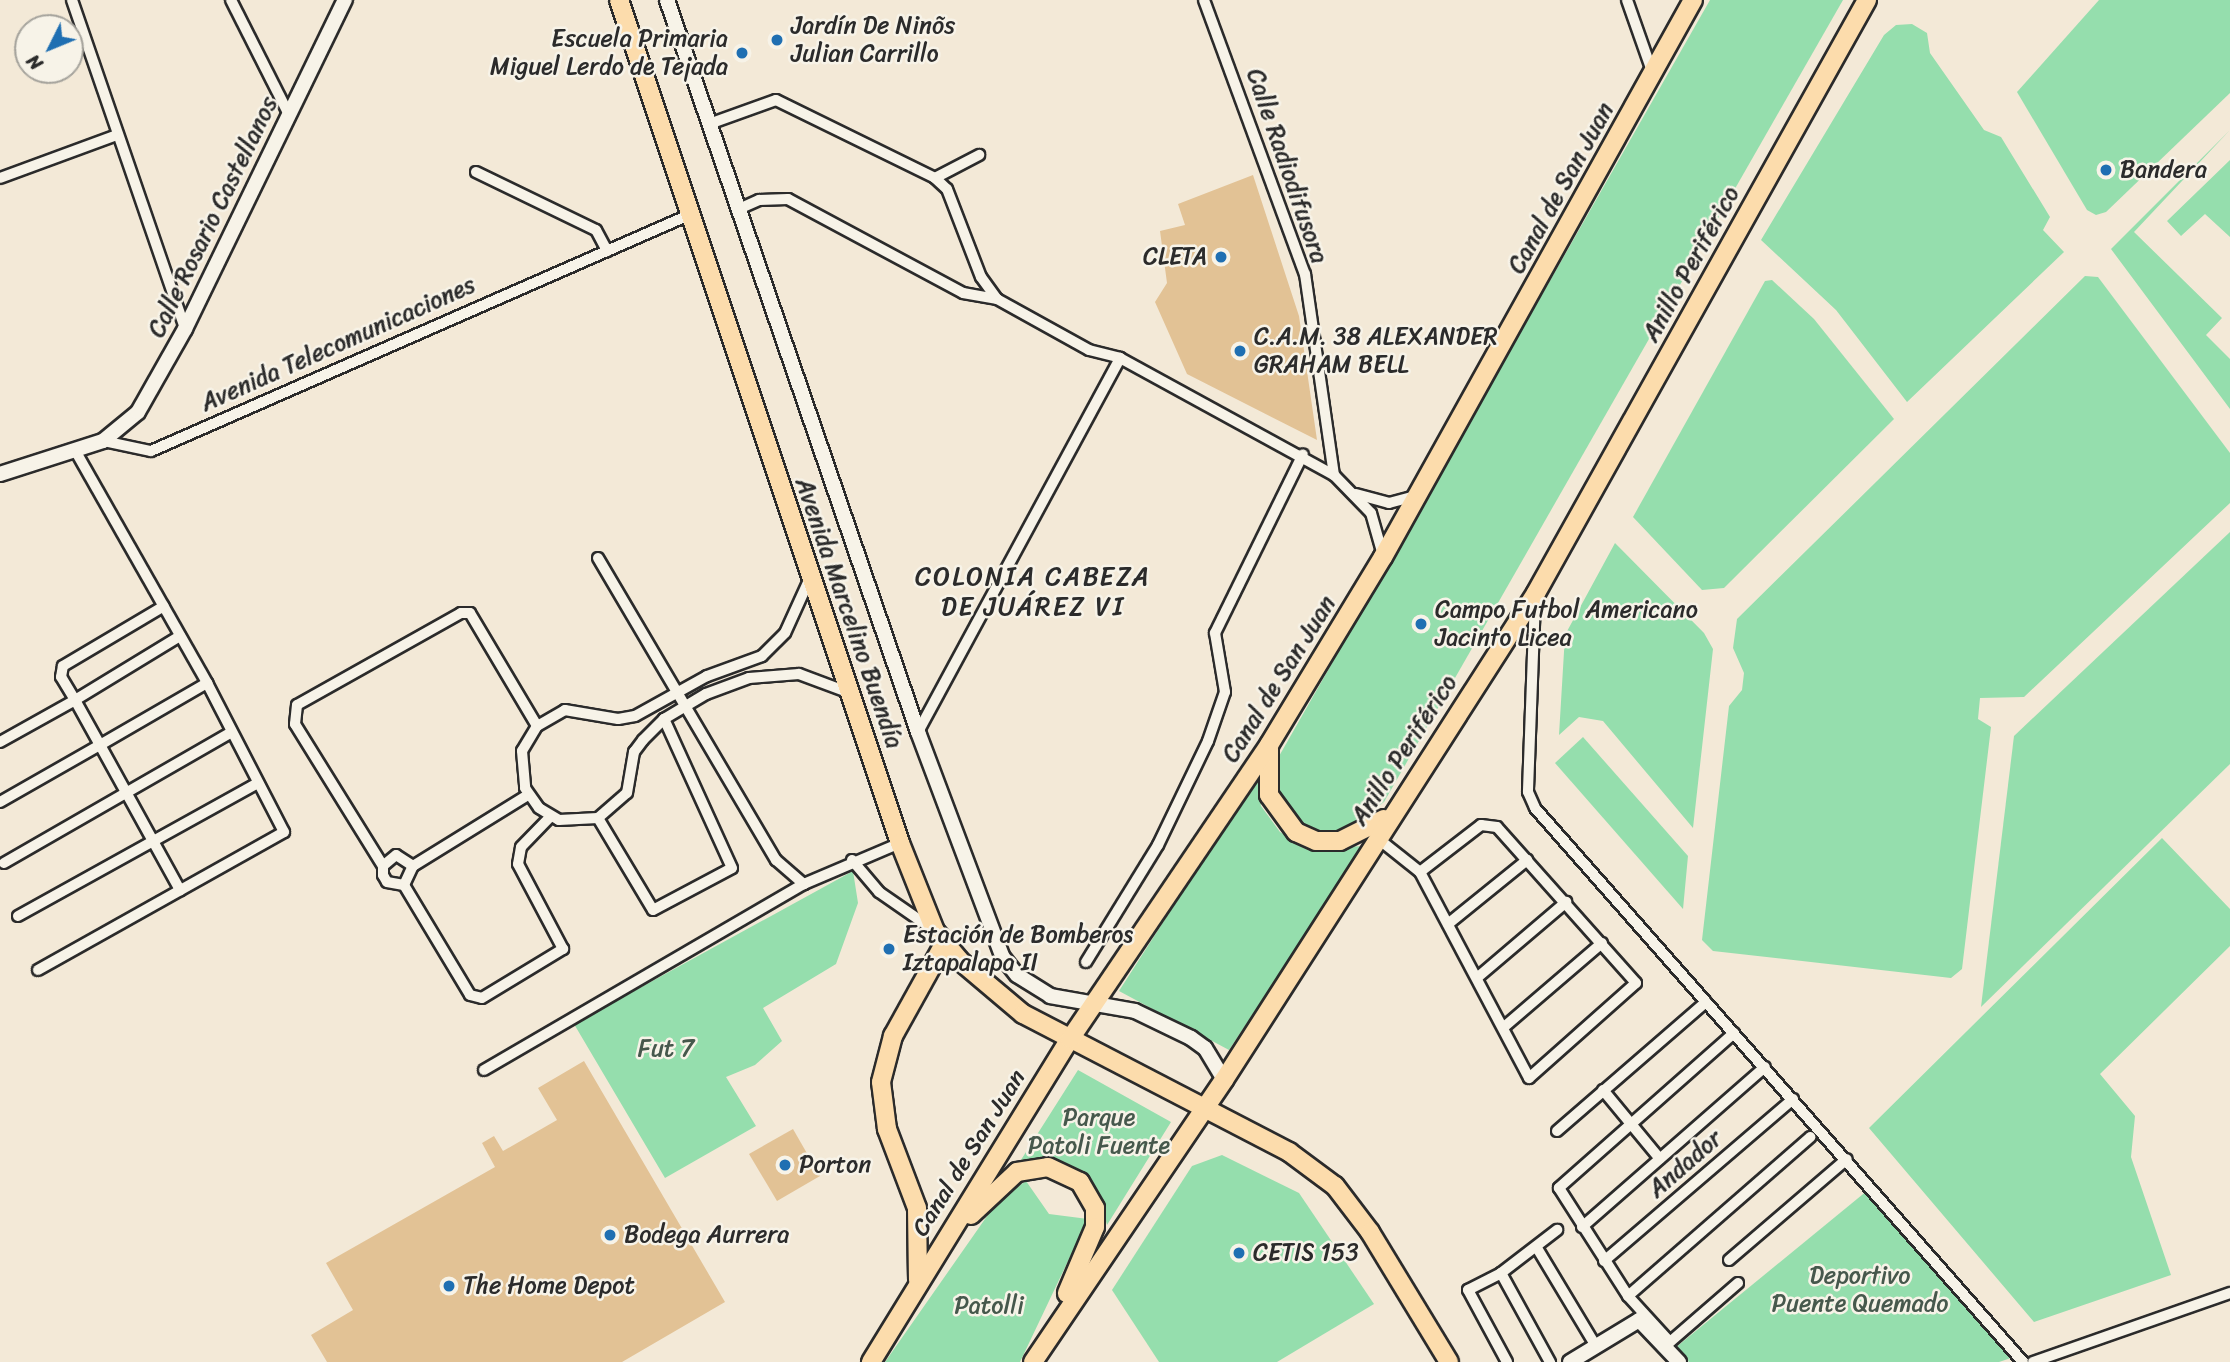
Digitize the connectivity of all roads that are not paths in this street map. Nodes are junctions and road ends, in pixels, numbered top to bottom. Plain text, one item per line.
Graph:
1 (72, 0) edge
2 (231, 0) edge
3 (345, 0) edge
4 (619, 0) edge
5 (667, 0) edge
6 (1204, 0) edge
7 (1627, 0) edge
8 (1693, 0) edge
9 (1867, 0) edge
10 (1653, 74) junction
11 (288, 113) junction
12 (709, 124) junction
13 (117, 135) junction
14 (979, 155) dead end
15 (476, 172) dead end
16 (0, 178) edge
17 (935, 178) junction
18 (741, 208) junction
19 (689, 215) junction
20 (607, 251) junction
21 (998, 299) junction
22 (185, 329) junction
23 (1120, 358) junction
24 (103, 440) junction
25 (76, 452) junction
26 (1303, 454) junction
27 (0, 474) edge
28 (1334, 475) junction
29 (1356, 494) junction
30 (1419, 495) junction
31 (1383, 557) junction
32 (598, 558) dead end
33 (811, 575) junction
34 (1536, 593) junction
35 (164, 606) junction
36 (180, 636) junction
37 (206, 683) junction
38 (678, 694) junction
39 (851, 694) junction
40 (75, 700) junction
41 (685, 706) junction
42 (664, 719) junction
43 (537, 726) junction
44 (918, 732) junction
45 (230, 733) junction
46 (0, 742) edge
47 (100, 745) junction
48 (1269, 745) junction
49 (258, 782) junction
50 (126, 792) junction
51 (528, 795) junction
52 (0, 802) edge
53 (551, 816) junction
54 (1388, 817) junction
55 (598, 818) junction
56 (1376, 836) junction
57 (154, 840) junction
58 (900, 843) junction
59 (852, 860) junction
60 (1527, 860) junction
61 (386, 862) junction
62 (4, 863) dead end
63 (412, 863) junction
64 (1420, 872) junction
65 (407, 883) junction
66 (804, 884) junction
67 (180, 890) junction
68 (1566, 902) junction
69 (18, 916) dead end
70 (1448, 924) junction
71 (939, 937) junction
72 (1602, 943) junction
73 (1086, 962) dead end
74 (38, 970) dead end
75 (1478, 977) junction
76 (1706, 1002) junction
77 (1091, 1006) junction
78 (1504, 1027) junction
79 (1734, 1033) junction
80 (1070, 1039) junction
81 (1765, 1067) junction
82 (484, 1070) dead end
83 (1224, 1080) junction
84 (1603, 1090) junction
85 (1793, 1098) junction
86 (1204, 1110) junction
87 (1631, 1124) junction
88 (1557, 1131) dead end
89 (1810, 1138) dead end
90 (1847, 1158) junction
91 (1660, 1159) junction
92 (1582, 1227) junction
93 (1557, 1230) dead end
94 (1537, 1248) junction
95 (1730, 1260) dead end
96 (1604, 1261) junction
97 (929, 1264) junction
98 (1500, 1273) junction
99 (918, 1281) junction
100 (1738, 1283) dead end
101 (2230, 1293) edge
102 (1628, 1296) junction
103 (1642, 1317) junction
104 (1047, 1338) junction
105 (1596, 1346) junction
106 (871, 1362) edge
107 (1033, 1362) edge
108 (1449, 1362) edge
109 (1507, 1362) edge
110 (1550, 1362) edge
111 (1570, 1362) edge
112 (1679, 1362) edge
113 (2023, 1362) edge
114 (2034, 1362) edge

1 - 13 street
2 - 11 street
3 - 11 street, Calle Rosario Castellanos
4 - 19 main road, Avenida Marcelino Buendía
5 - 12 street, Avenida Marcelino Buendía
6 - 28 street, Calle Radiodifusora
7 - 10 street
8 - 10 main road, Canal de San Juan
9 - 34 main road, Anillo Periférico
10 - 30 main road, Canal de San Juan
11 - 22 street, Calle Rosario Castellanos
12 - 17 street
12 - 18 street, Avenida Marcelino Buendía
13 - 16 street
13 - 22 street
14 - 17 street
15 - 20 street
17 - 21 street
18 - 21 street
18 - 44 street, Avenida Marcelino Buendía
19 - 20 street, Avenida Telecomunicaciones
19 - 33 main road, Avenida Marcelino Buendía
20 - 24 street, Avenida Telecomunicaciones
21 - 23 street
22 - 24 street, Calle Rosario Castellanos
23 - 26 street
23 - 44 street
24 - 25 street
25 - 27 street
25 - 35 street
26 - 28 street
26 - 73 street
28 - 29 street
29 - 30 street
29 - 31 street
30 - 31 main road, Canal de San Juan
31 - 48 main road, Canal de San Juan
32 - 38 street
33 - 38 street
33 - 39 main road, Avenida Marcelino Buendía
34 - 54 main road, Anillo Periférico
34 - 76 street
35 - 36 street
35 - 40 street
36 - 37 street
36 - 40 street
37 - 45 street
37 - 47 street
38 - 41 street
38 - 43 street
39 - 41 street
39 - 58 main road, Avenida Marcelino Buendía
40 - 46 street
40 - 47 street
41 - 42 street
41 - 66 street
42 - 55 street
42 - 55 street
43 - 51 street
43 - 61 street
44 - 77 street, Avenida Marcelino Buendía
45 - 49 street
45 - 50 street
47 - 50 street
47 - 52 street
48 - 54 main road
48 - 77 main road, Canal de San Juan
49 - 57 street
49 - 67 street
50 - 57 street
50 - 62 street
51 - 53 street
51 - 63 street
53 - 55 street
53 - 65 street
54 - 56 main road, Anillo Periférico
56 - 64 street
56 - 83 main road, Anillo Periférico
57 - 67 street
57 - 69 street
58 - 59 street
58 - 71 main road, Avenida Marcelino Buendía
59 - 66 street
59 - 71 street
60 - 64 street
60 - 68 street
60 - 70 street
61 - 63 street
61 - 65 street
63 - 65 street
64 - 70 street
66 - 82 street
67 - 74 street
68 - 72 street
68 - 75 street
70 - 75 street
71 - 80 main road, Avenida Marcelino Buendía
71 - 99 main road
72 - 78 street
72 - 78 street
75 - 78 street
76 - 79 street
76 - 84 street
77 - 80 main road, Canal de San Juan
77 - 83 street, Avenida Marcelino Buendía
79 - 81 street
79 - 87 street
80 - 86 main road, Avenida Marcelino Buendía
80 - 97 main road, Canal de San Juan
81 - 85 street
81 - 91 street, Andador
83 - 86 main road, Anillo Periférico
84 - 87 street, Andador
84 - 88 street
85 - 90 street
85 - 96 street, Andador
86 - 104 main road, Anillo Periférico
86 - 108 main road, Avenida Marcelino Buendía
87 - 91 street, Andador
87 - 92 street
89 - 102 street
90 - 95 street
90 - 113 street
91 - 92 street, Andador
92 - 96 street
93 - 94 street
94 - 98 street
94 - 105 street
96 - 102 street
97 - 99 main road, Canal de San Juan
97 - 104 main road
98 - 109 street
98 - 110 street
99 - 106 main road, Canal de San Juan
100 - 103 street
101 - 114 street
102 - 103 street
103 - 105 street
103 - 112 street
104 - 107 main road, Anillo Periférico
105 - 111 street

